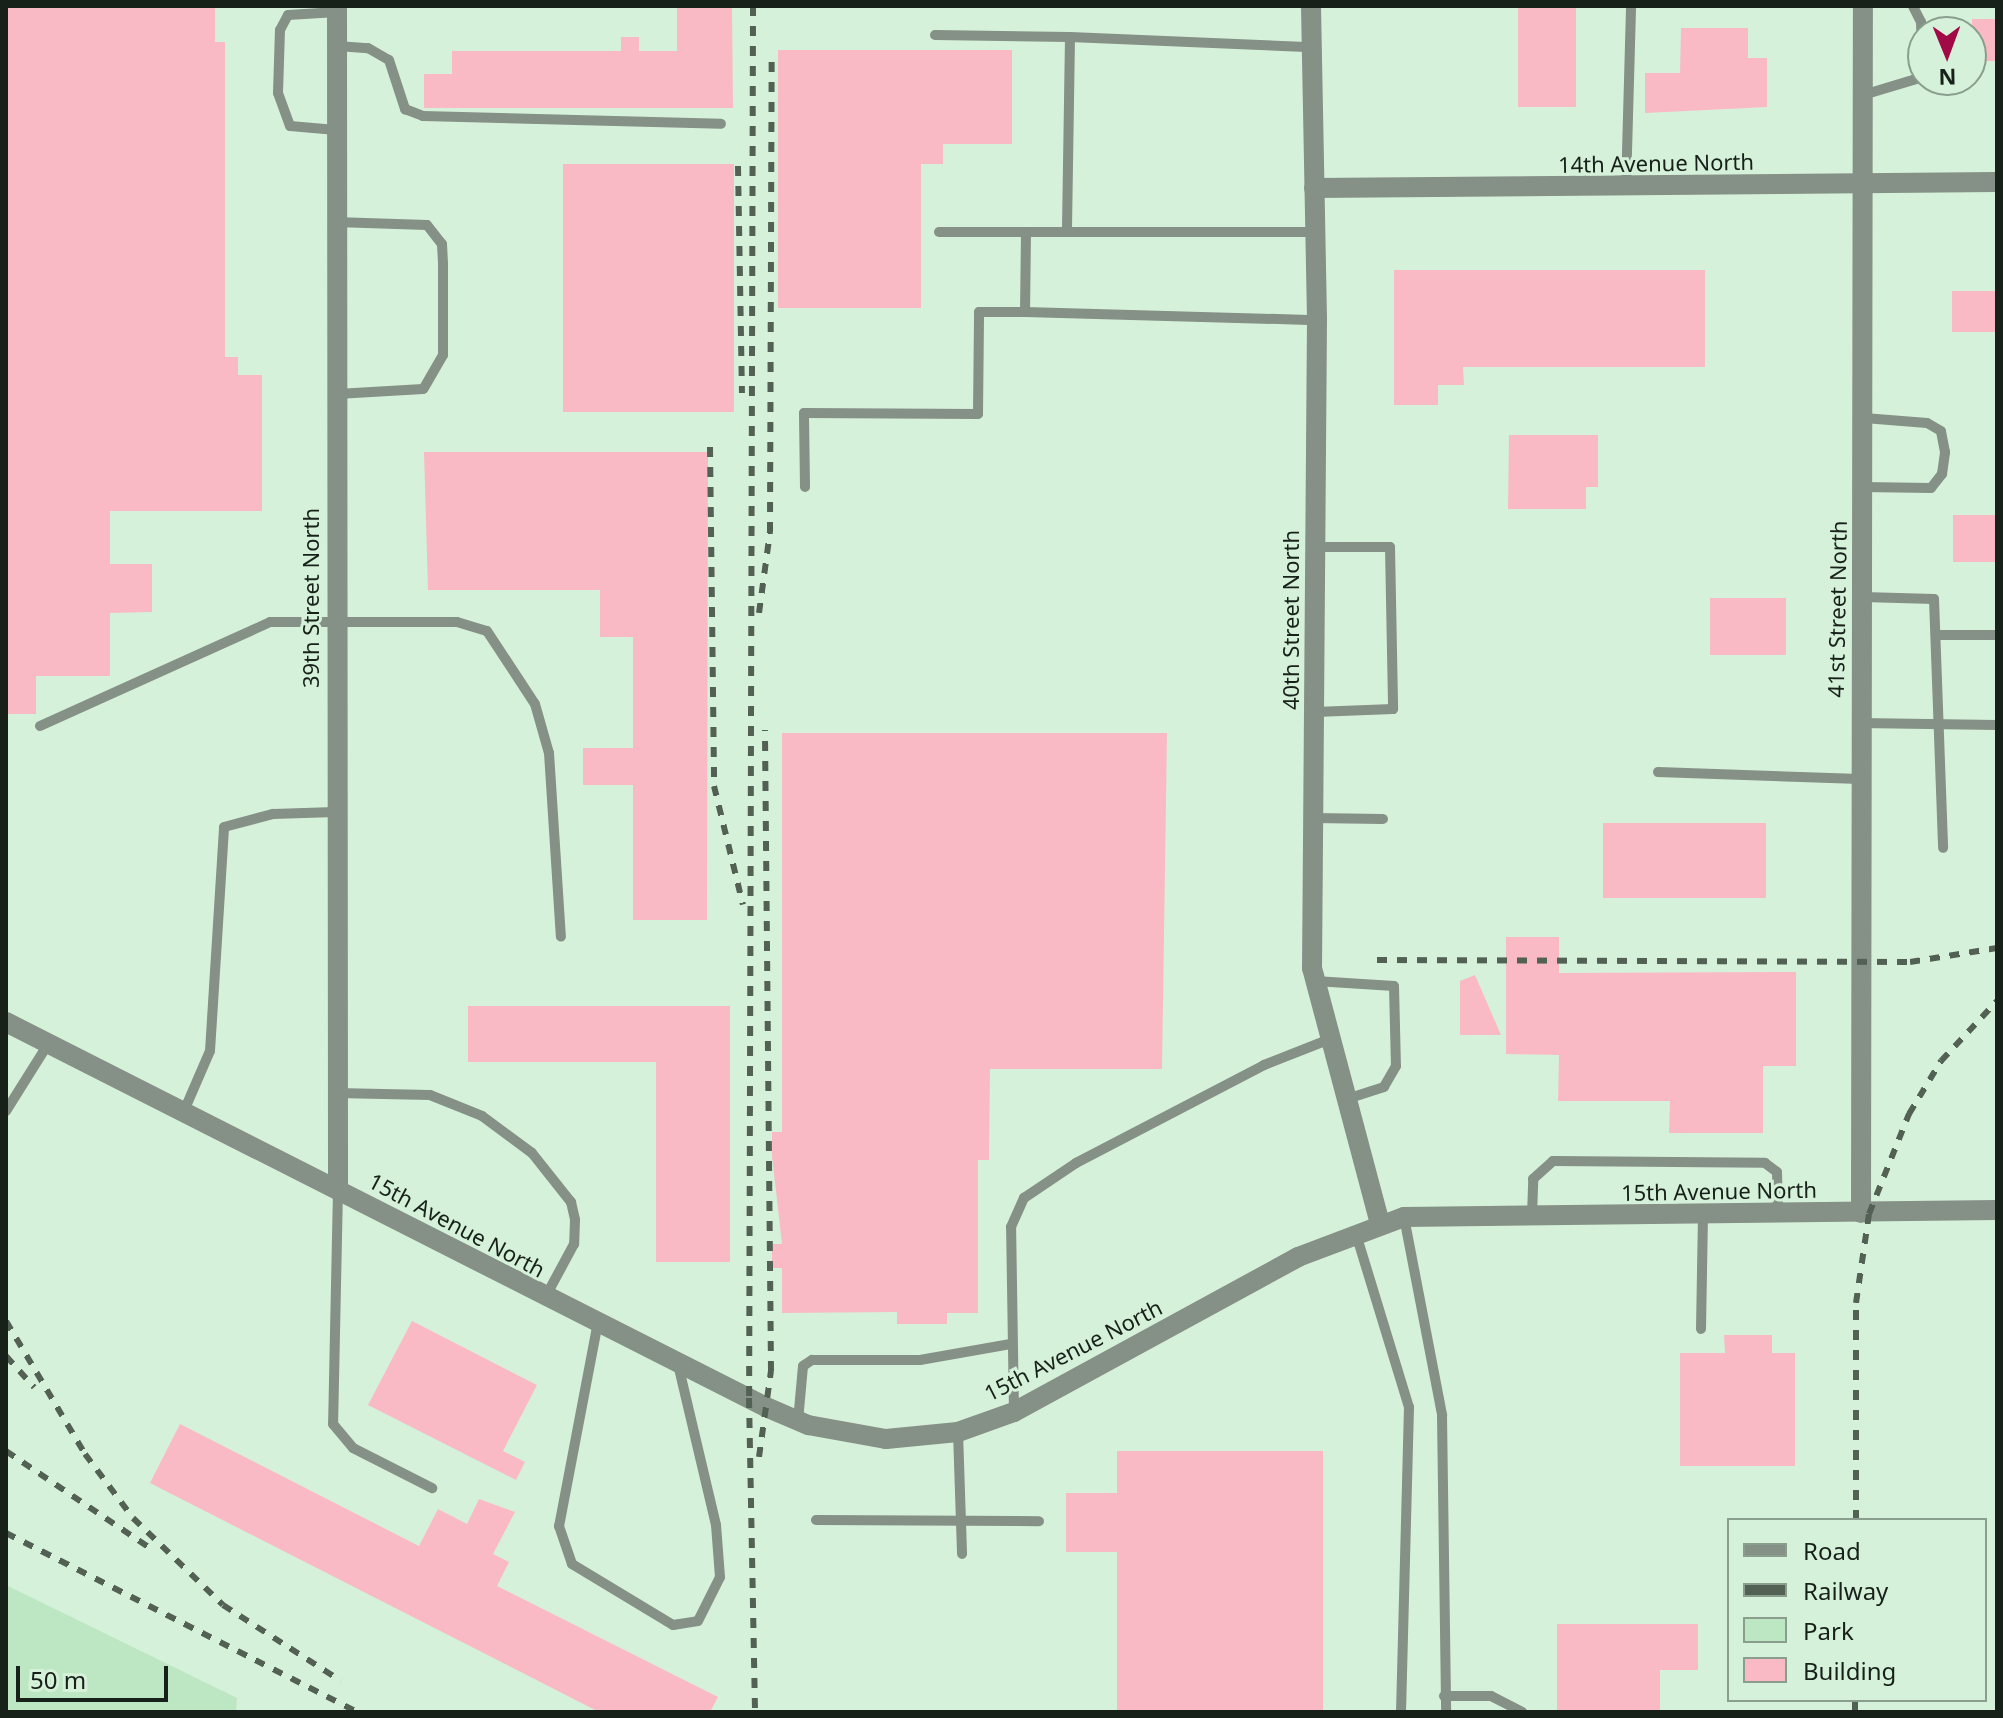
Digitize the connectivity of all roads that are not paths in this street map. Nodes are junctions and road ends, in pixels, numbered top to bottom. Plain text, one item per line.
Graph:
1 (1311, 6) edge
2 (1631, 6) edge
3 (1863, 6) edge
4 (1913, 6) edge
5 (337, 9) edge
6 (935, 35) dead end
7 (1070, 37) junction
8 (337, 46) junction
9 (1312, 47) junction
10 (1863, 95) junction
11 (721, 124) dead end
12 (336, 130) junction
13 (1997, 182) edge
14 (1864, 184) junction
15 (1314, 188) junction
16 (1626, 188) junction
17 (335, 222) junction
18 (939, 232) dead end
19 (1026, 232) junction
20 (1067, 232) junction
21 (1316, 232) junction
22 (1025, 312) junction
23 (1317, 320) junction
24 (332, 394) junction
25 (1864, 418) junction
26 (805, 487) dead end
27 (1862, 487) junction
28 (1315, 547) junction
29 (1863, 597) junction
30 (336, 620) junction
31 (1936, 635) junction
32 (1997, 635) edge
33 (1315, 712) junction
34 (1860, 723) junction
35 (1938, 724) junction
36 (1997, 725) edge
37 (40, 726) dead end
38 (1658, 772) dead end
39 (1860, 779) junction
40 (335, 812) junction
41 (1313, 818) junction
42 (1383, 819) dead end
43 (1943, 848) dead end
44 (561, 937) dead end
45 (1315, 981) junction
46 (6, 1022) edge
47 (1330, 1039) junction
48 (48, 1044) junction
49 (334, 1093) junction
50 (1346, 1099) junction
51 (6, 1111) edge
52 (184, 1111) junction
53 (338, 1190) junction
54 (1997, 1212) edge
55 (1778, 1213) junction
56 (1861, 1213) junction
57 (1703, 1214) junction
58 (1404, 1217) junction
59 (1532, 1218) junction
60 (1380, 1224) junction
61 (1355, 1231) junction
62 (545, 1298) junction
63 (598, 1322) junction
64 (1701, 1329) dead end
65 (1011, 1344) junction
66 (678, 1362) junction
67 (1014, 1412) junction
68 (798, 1421) junction
69 (958, 1432) junction
70 (432, 1488) dead end
71 (816, 1520) dead end
72 (961, 1521) junction
73 (1039, 1521) dead end
74 (962, 1554) dead end
75 (1444, 1696) junction
76 (1401, 1712) edge
77 (1446, 1712) edge
78 (1522, 1712) edge

1 - 9 street, 40th Street North
2 - 16 lane
3 - 10 street, 41st Street North
4 - 10 lane
5 - 8 street, 39th Street North
5 - 12 lane
6 - 7 lane
7 - 9 lane
7 - 20 lane
8 - 11 lane
8 - 12 street, 39th Street North
9 - 15 street, 40th Street North
10 - 14 street, 41st Street North
12 - 17 street, 39th Street North
13 - 14 street, 14th Avenue North
14 - 16 street, 14th Avenue North
14 - 25 street, 41st Street North
15 - 16 street, 14th Avenue North
15 - 21 street, 40th Street North
17 - 24 street, 39th Street North
17 - 24 lane
18 - 19 lane
19 - 20 lane
19 - 22 lane
20 - 21 lane
21 - 23 street, 40th Street North
22 - 23 lane
22 - 26 lane
23 - 28 street, 40th Street North
24 - 30 street, 39th Street North
25 - 27 street, 41st Street North
25 - 27 lane
27 - 29 street, 41st Street North
28 - 33 street, 40th Street North
28 - 33 lane
29 - 31 lane
29 - 34 street, 41st Street North
30 - 37 lane
30 - 40 street, 39th Street North
30 - 44 lane
31 - 32 lane
31 - 35 lane
33 - 41 street, 40th Street North
34 - 35 lane
34 - 39 street, 41st Street North
35 - 36 lane
35 - 43 lane
38 - 39 lane
39 - 56 street, 41st Street North
40 - 49 street, 39th Street North
40 - 52 lane
41 - 42 lane
41 - 45 street, 40th Street North
45 - 47 street, 40th Street North
45 - 50 lane
46 - 48 street, 15th Avenue North
47 - 50 street, 40th Street North
47 - 65 lane
48 - 51 lane
48 - 52 street, 15th Avenue North
49 - 53 street, 39th Street North
49 - 62 lane
50 - 60 street, 40th Street North
52 - 53 street, 15th Avenue North
53 - 62 street, 15th Avenue North
53 - 70 lane
54 - 56 street, 15th Avenue North
55 - 56 street, 15th Avenue North
55 - 57 street, 15th Avenue North
55 - 59 lane
57 - 59 street, 15th Avenue North
57 - 64 lane
58 - 59 street, 15th Avenue North
58 - 60 street, 15th Avenue North
58 - 75 lane
60 - 61 street, 15th Avenue North
61 - 67 street, 15th Avenue North
61 - 76 lane
62 - 63 street, 15th Avenue North
63 - 66 street, 15th Avenue North
63 - 66 lane
65 - 67 lane
65 - 68 lane
66 - 68 street, 15th Avenue North
67 - 69 street, 15th Avenue North
68 - 69 street, 15th Avenue North
69 - 72 lane
71 - 72 lane
72 - 73 lane
72 - 74 lane
75 - 77 lane
75 - 78 lane

